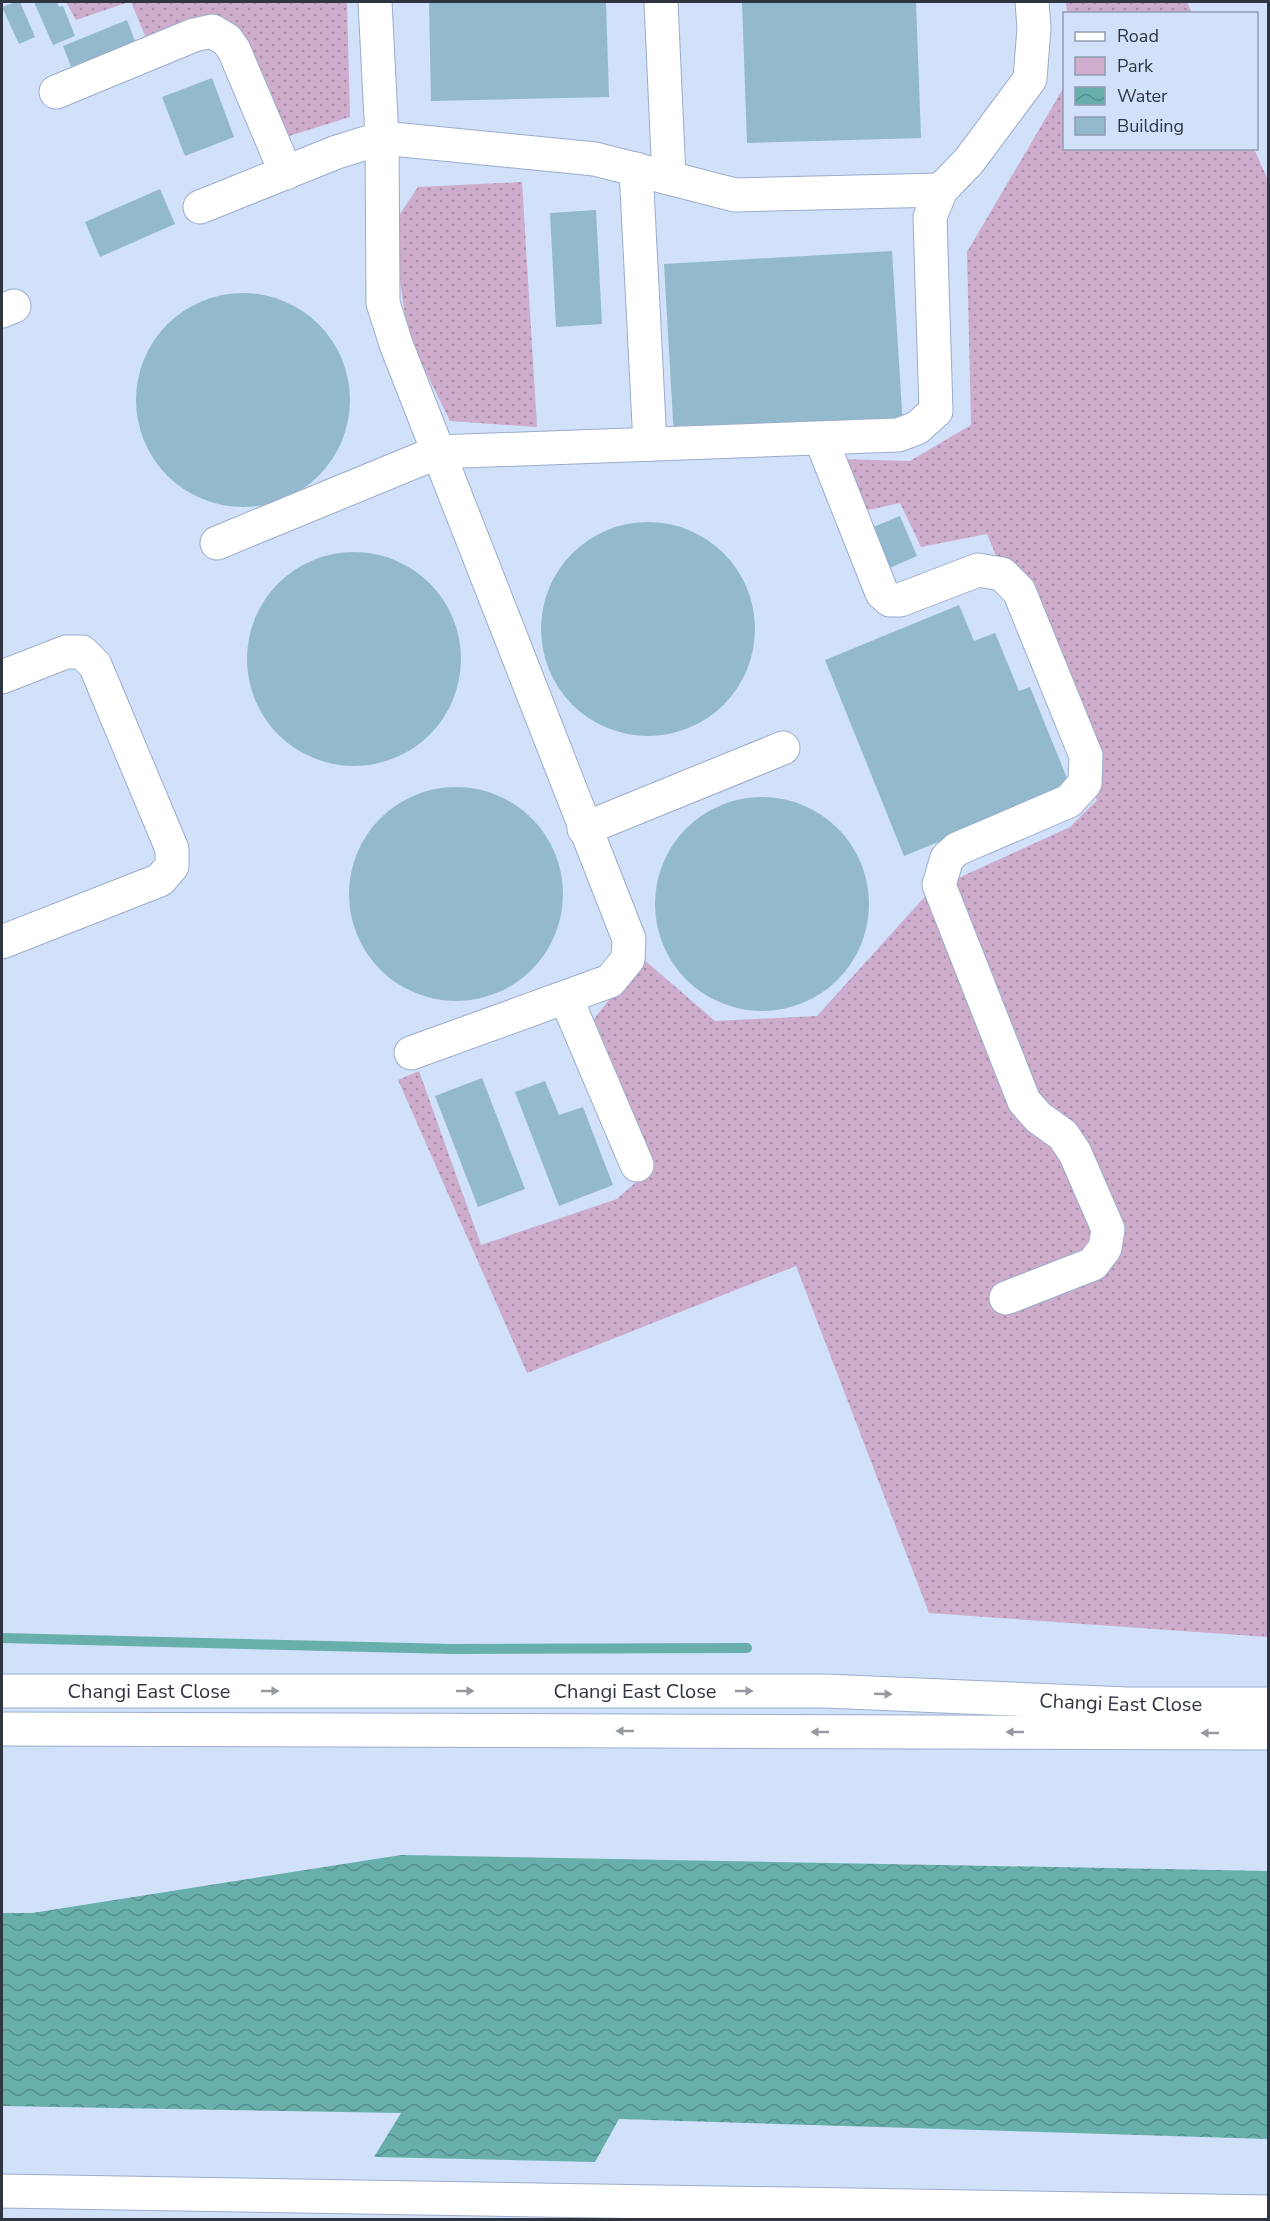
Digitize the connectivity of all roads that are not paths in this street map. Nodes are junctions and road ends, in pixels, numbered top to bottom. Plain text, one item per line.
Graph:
1 (375, 2) edge
2 (661, 2) edge
3 (1032, 2) edge
4 (56, 92) dead end
5 (382, 138) junction
6 (636, 169) junction
7 (286, 172) junction
8 (669, 178) junction
9 (942, 190) junction
10 (200, 207) dead end
11 (821, 439) junction
12 (650, 444) junction
13 (438, 452) junction
14 (216, 543) dead end
15 (2, 677) edge
16 (783, 748) dead end
17 (584, 829) junction
18 (2, 942) edge
19 (566, 998) junction
20 (411, 1053) dead end
21 (637, 1165) dead end
22 (1006, 1298) dead end
23 (2, 1691) edge
24 (1269, 1704) edge
25 (2, 1729) edge
26 (1269, 1733) edge
27 (2, 2191) edge
28 (1269, 2212) edge

1 - 5 street
2 - 8 street
3 - 9 street
4 - 7 street
5 - 6 street
5 - 7 street
5 - 13 street
6 - 8 street
6 - 12 street
7 - 10 street
8 - 9 street
9 - 11 street
11 - 12 street
11 - 22 street
12 - 13 street
13 - 14 street
13 - 17 street
15 - 18 street
16 - 17 street
17 - 19 street
19 - 20 street
19 - 21 street
23 -> 24 street, Changi East Close
26 -> 25 street, Changi East Close
27 - 28 street

